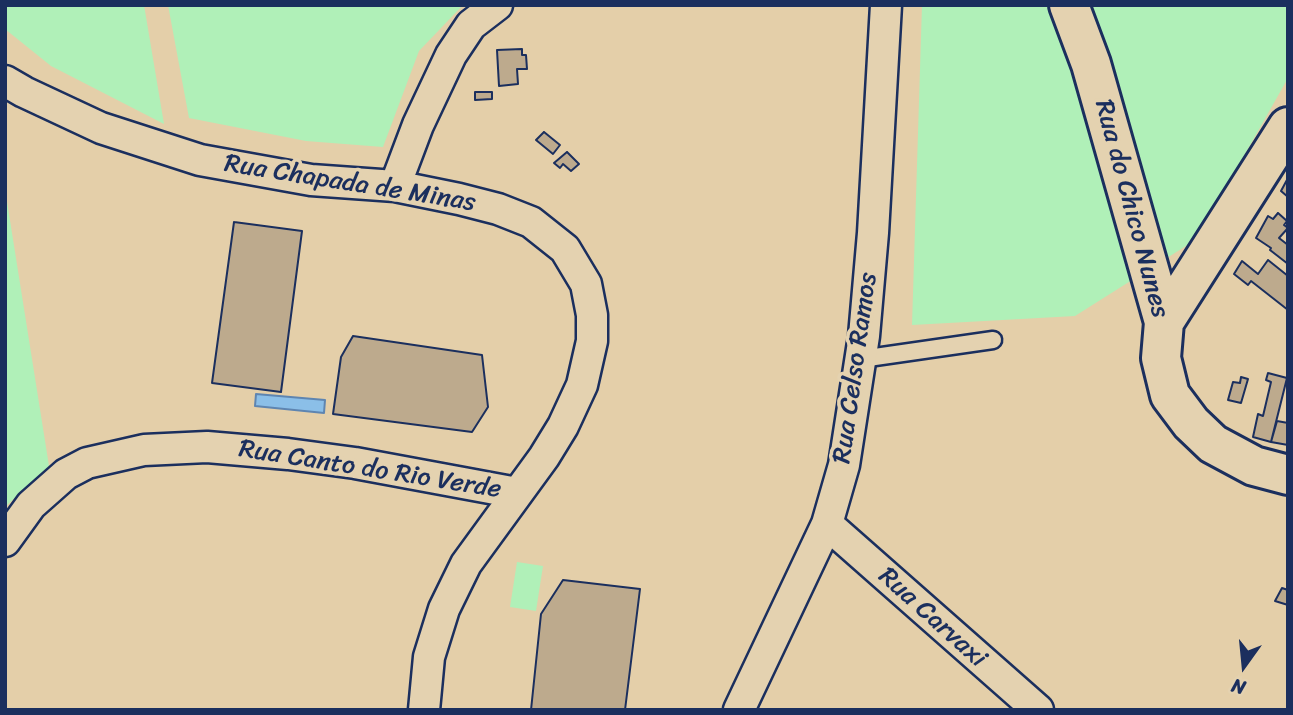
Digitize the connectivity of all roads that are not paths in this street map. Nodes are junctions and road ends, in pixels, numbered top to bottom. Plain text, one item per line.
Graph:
1 (497, 5) edge
2 (1069, 5) edge
3 (879, 6) edge
4 (5, 81) edge
5 (1288, 127) edge
6 (395, 186) junction
7 (1164, 322) junction
8 (993, 340) dead end
9 (861, 359) junction
10 (1288, 475) edge
11 (517, 493) junction
12 (827, 524) junction
13 (5, 541) edge
14 (424, 710) edge
15 (739, 710) edge
16 (1038, 710) edge

1 - 6 street
2 - 7 street, Rua do Chico Nunes
3 - 9 street, Rua Celso Ramos
4 - 6 street, Rua Chapada de Minas
5 - 7 street
6 - 11 street, Rua Chapada de Minas
7 - 10 street, Rua do Chico Nunes
8 - 9 lane
9 - 12 street, Rua Celso Ramos
11 - 13 street, Rua Canto do Rio Verde
11 - 14 street, Rua Chapada de Minas
12 - 15 street, Rua Celso Ramos
12 - 16 street, Rua Carvaxi

